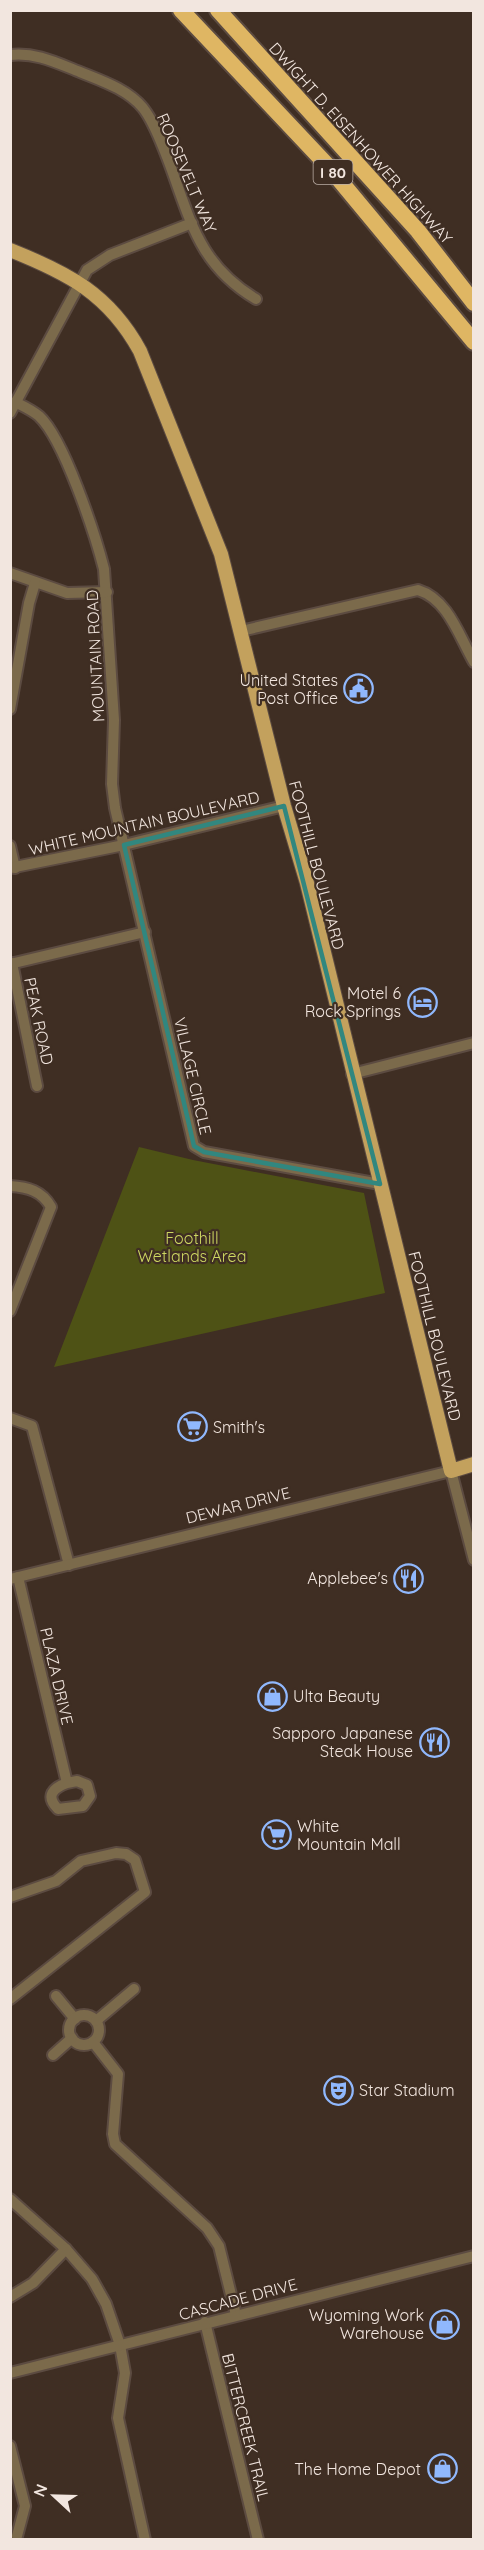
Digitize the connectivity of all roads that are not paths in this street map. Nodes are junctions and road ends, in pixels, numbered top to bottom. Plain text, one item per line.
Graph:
1 (181, 10) edge
2 (218, 10) edge
3 (10, 55) edge
4 (192, 223) junction
5 (10, 250) edge
6 (79, 282) junction
7 (256, 299) dead end
8 (474, 303) edge
9 (474, 342) edge
10 (15, 402) junction
11 (10, 413) edge
12 (10, 573) edge
13 (35, 583) junction
14 (107, 592) junction
15 (241, 632) junction
16 (474, 662) edge
17 (10, 709) edge
18 (284, 806) junction
19 (124, 845) junction
20 (10, 846) edge
21 (13, 868) edge
22 (145, 932) junction
23 (11, 964) edge
24 (474, 1043) edge
25 (352, 1074) junction
26 (37, 1086) dead end
27 (380, 1184) junction
28 (10, 1185) edge
29 (10, 1311) edge
30 (10, 1418) edge
31 (474, 1464) edge
32 (451, 1471) junction
33 (474, 1560) edge
34 (69, 1565) junction
35 (14, 1578) edge
36 (67, 1783) dead end
37 (10, 1896) edge
38 (134, 1989) dead end
39 (56, 1996) dead end
40 (10, 1999) edge
41 (75, 2019) junction
42 (96, 2021) junction
43 (72, 2038) junction
44 (93, 2042) junction
45 (52, 2055) dead end
46 (10, 2199) edge
47 (66, 2249) junction
48 (474, 2256) edge
49 (10, 2297) edge
50 (236, 2314) junction
51 (205, 2322) junction
52 (120, 2345) junction
53 (10, 2373) edge
54 (10, 2446) edge
55 (18, 2536) edge
56 (145, 2540) edge
57 (258, 2540) edge

1 - 9 highway, I 80
2 - 8 highway, DWIGHT D. EISENHOWER HIGHWAY / I 80
3 - 4 street, ROOSEVELT WAY
4 - 6 street
4 - 7 street, ROOSEVELT WAY
5 - 6 main road, FOOTHILL BOULEVARD
6 - 10 street
6 - 15 main road, FOOTHILL BOULEVARD
10 - 11 street
10 - 14 street, MOUNTAIN ROAD
12 - 13 street
13 - 14 street
13 - 17 street
14 - 19 street, MOUNTAIN ROAD
15 - 16 street
15 - 18 main road, FOOTHILL BOULEVARD
18 - 19 street, WHITE MOUNTAIN BOULEVARD
18 - 25 main road, FOOTHILL BOULEVARD
19 - 21 street, WHITE MOUNTAIN BOULEVARD
19 - 22 street, MOUNTAIN ROAD
20 - 21 street
22 - 23 street
22 - 27 street, VILLAGE CIRCLE
23 - 26 street, PEAK ROAD
24 - 25 street
25 - 27 main road, FOOTHILL BOULEVARD
27 - 32 main road, FOOTHILL BOULEVARD
28 - 29 street
30 - 34 street
31 - 32 main road, DEWAR DRIVE
32 - 33 street, FOOTHILL BOULEVARD
32 - 34 street, DEWAR DRIVE
34 - 35 street, DEWAR DRIVE
35 - 36 street, PLAZA DRIVE
37 - 40 street
38 - 42 street
39 - 41 street
41 - 42 street
41 - 43 street
42 - 44 street
43 - 44 street
43 - 45 street
44 - 50 street
46 - 47 street
47 - 49 street
47 - 52 street
48 - 50 street, CASCADE DRIVE
50 - 51 street, CASCADE DRIVE
51 - 52 street, CASCADE DRIVE
51 - 57 street, BITTERCREEK TRAIL
52 - 53 street, CASCADE DRIVE
52 - 56 street
54 - 55 street

